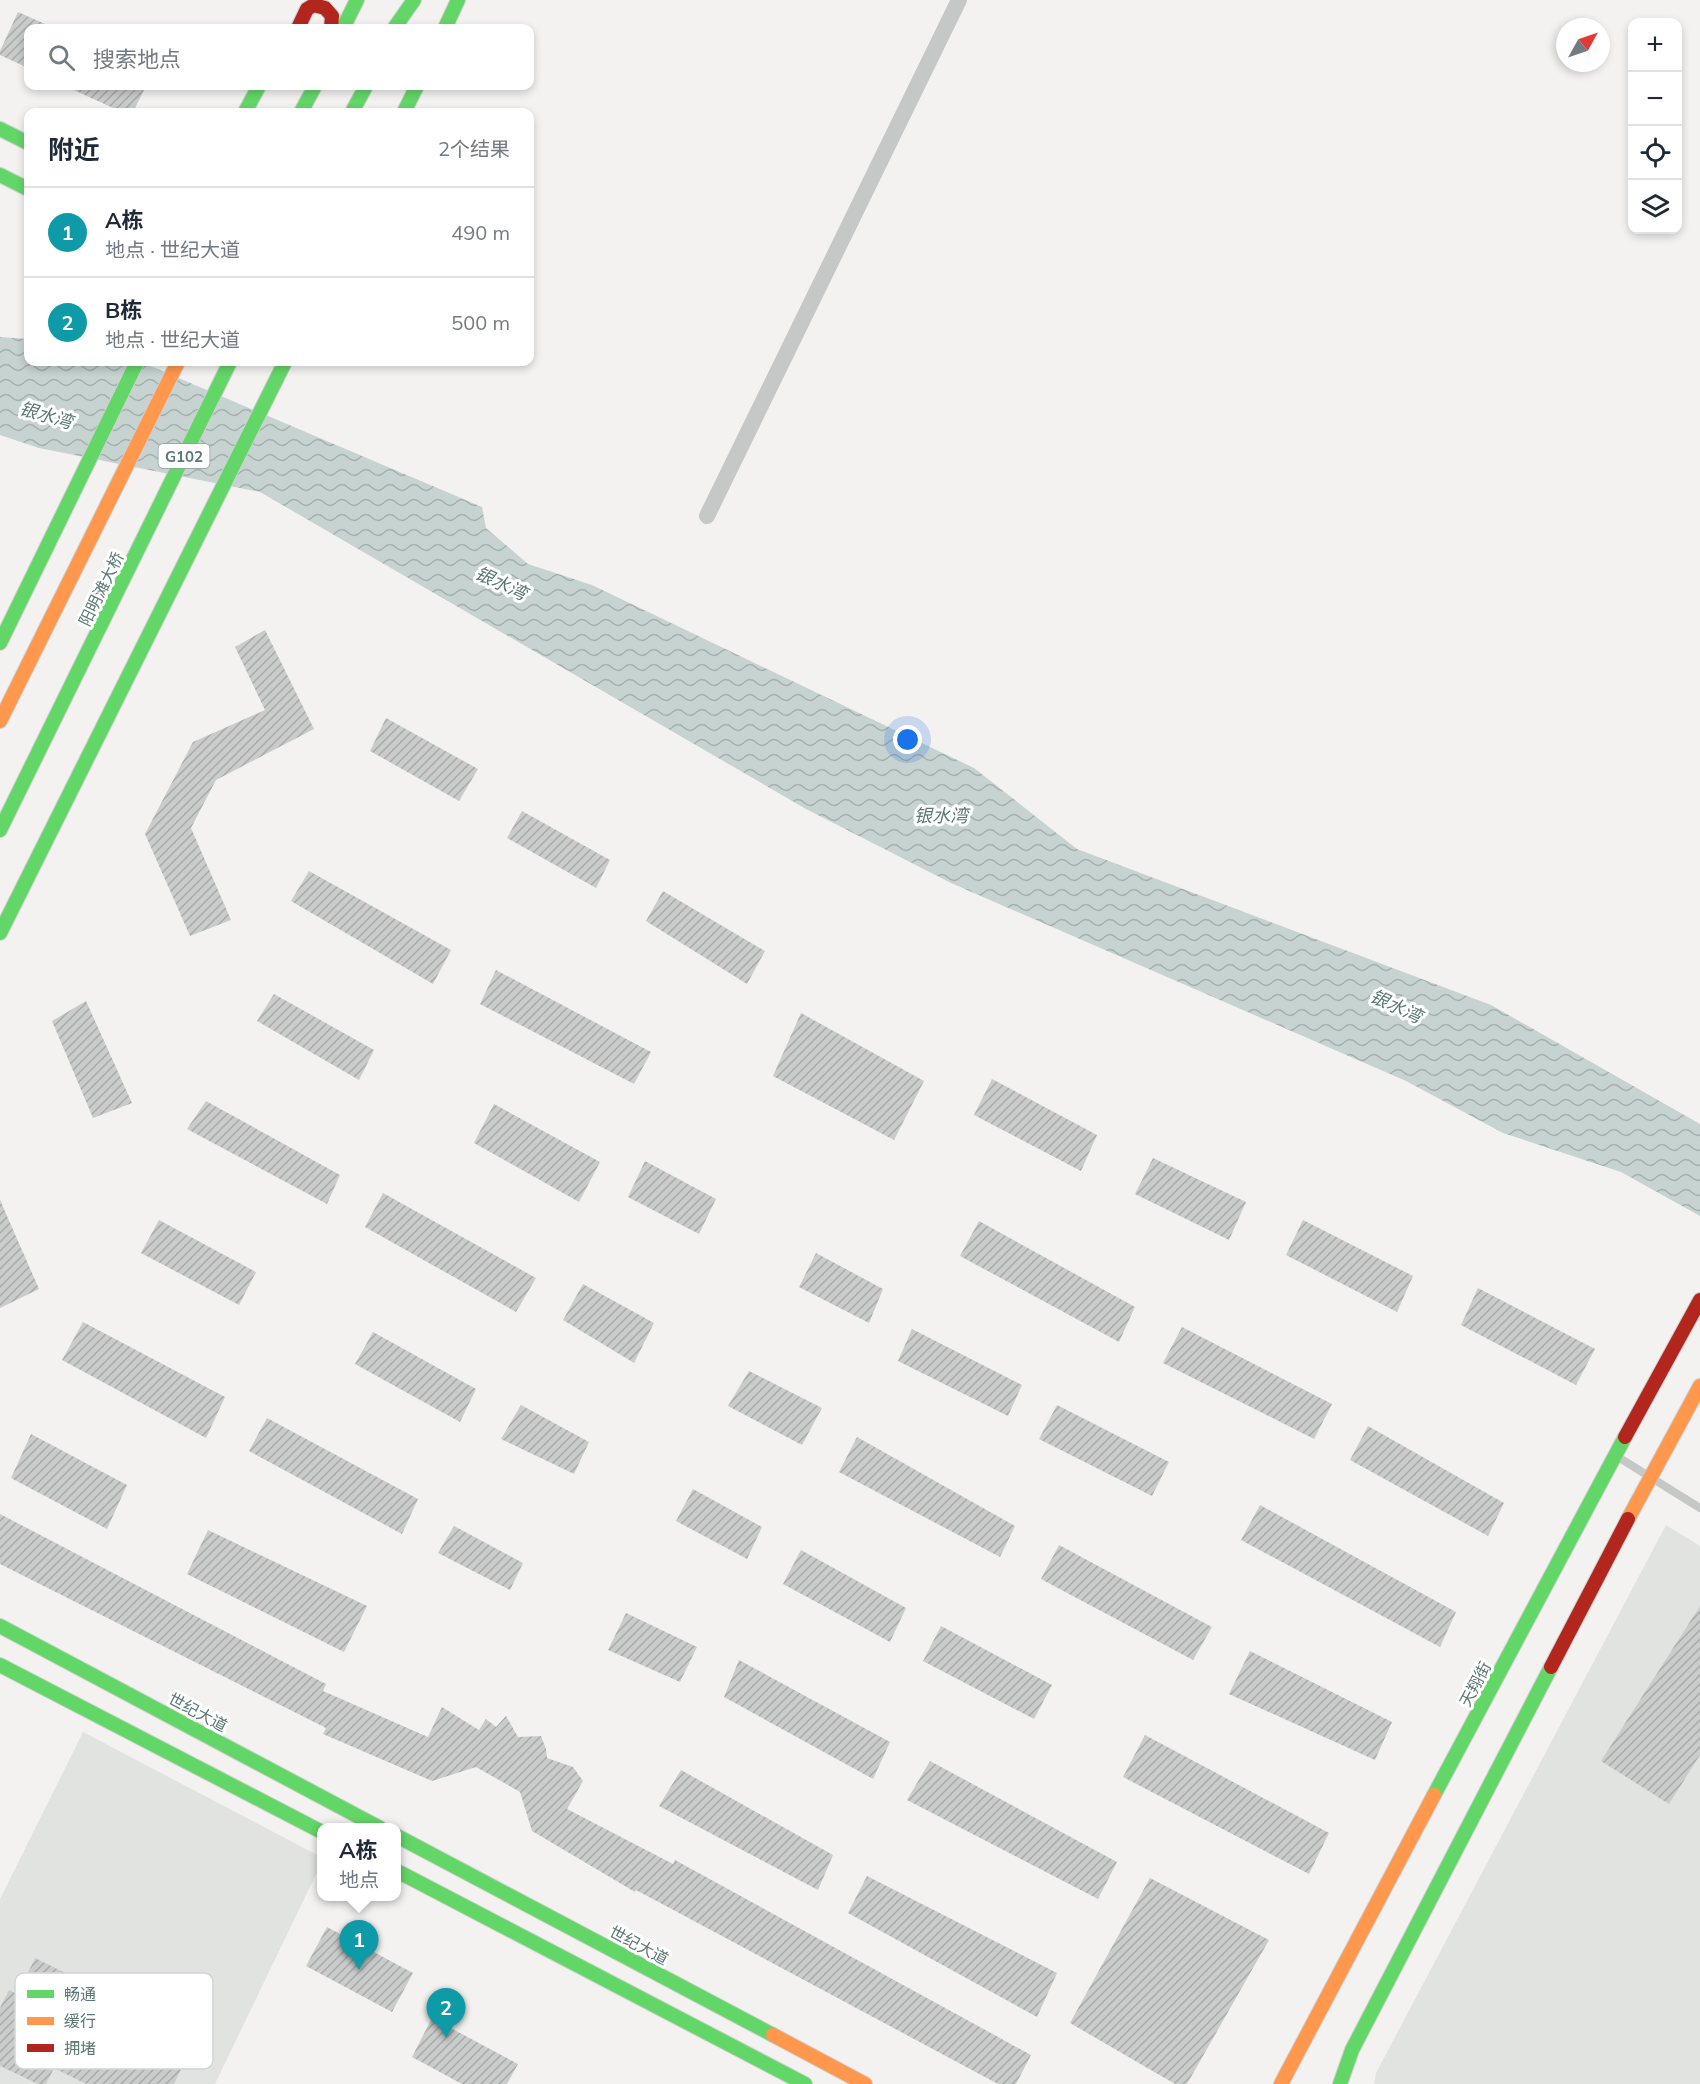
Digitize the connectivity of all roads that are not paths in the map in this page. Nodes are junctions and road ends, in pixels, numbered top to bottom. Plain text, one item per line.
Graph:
1 (302, 0) edge
2 (357, 0) edge
3 (408, 0) edge
4 (414, 0) edge
5 (458, 0) edge
6 (958, 0) edge
7 (289, 24) edge
8 (300, 24) edge
9 (331, 24) edge
10 (345, 24) edge
11 (396, 24) edge
12 (397, 24) edge
13 (447, 24) edge
14 (257, 90) edge
15 (270, 90) edge
16 (313, 90) edge
17 (364, 90) edge
18 (415, 90) edge
19 (247, 108) edge
20 (261, 108) edge
21 (303, 108) edge
22 (354, 108) edge
23 (406, 108) edge
24 (0, 129) edge
25 (24, 141) edge
26 (0, 175) edge
27 (24, 187) edge
28 (135, 366) edge
29 (176, 366) edge
30 (228, 366) edge
31 (282, 367) edge
32 (706, 516) dead end
33 (0, 643) edge
34 (0, 721) edge
35 (0, 830) edge
36 (0, 933) edge
37 (1700, 1300) edge
38 (1700, 1386) edge
39 (1615, 1455) junction
40 (1650, 1477) junction
41 (1700, 1508) edge
42 (0, 1626) edge
43 (0, 1665) edge
44 (372, 1823) edge
45 (317, 1830) edge
46 (401, 1839) edge
47 (401, 1874) edge
48 (805, 2084) edge
49 (865, 2084) edge
50 (1281, 2084) edge
51 (1340, 2084) edge

1 - 7 main road
2 - 10 main road
3 - 11 main road
4 - 12 main road
5 - 13 main road
6 - 32 street
8 - 9 main road
14 - 19 main road
15 - 20 main road
16 - 21 main road
17 - 22 main road
18 - 23 main road
24 - 25 main road
26 - 27 main road
28 - 33 main road
29 - 34 main road, 阳明滩大桥 / G102
30 - 35 main road, 阳明滩大桥 / G102
31 - 36 main road
37 - 39 main road, 天翔街
38 - 40 main road
39 - 40 lane
39 - 50 main road, 天翔街
40 - 41 lane
40 - 51 main road
42 - 44 main road, 世纪大道
43 - 45 main road
46 - 49 main road, 世纪大道
47 - 48 main road

